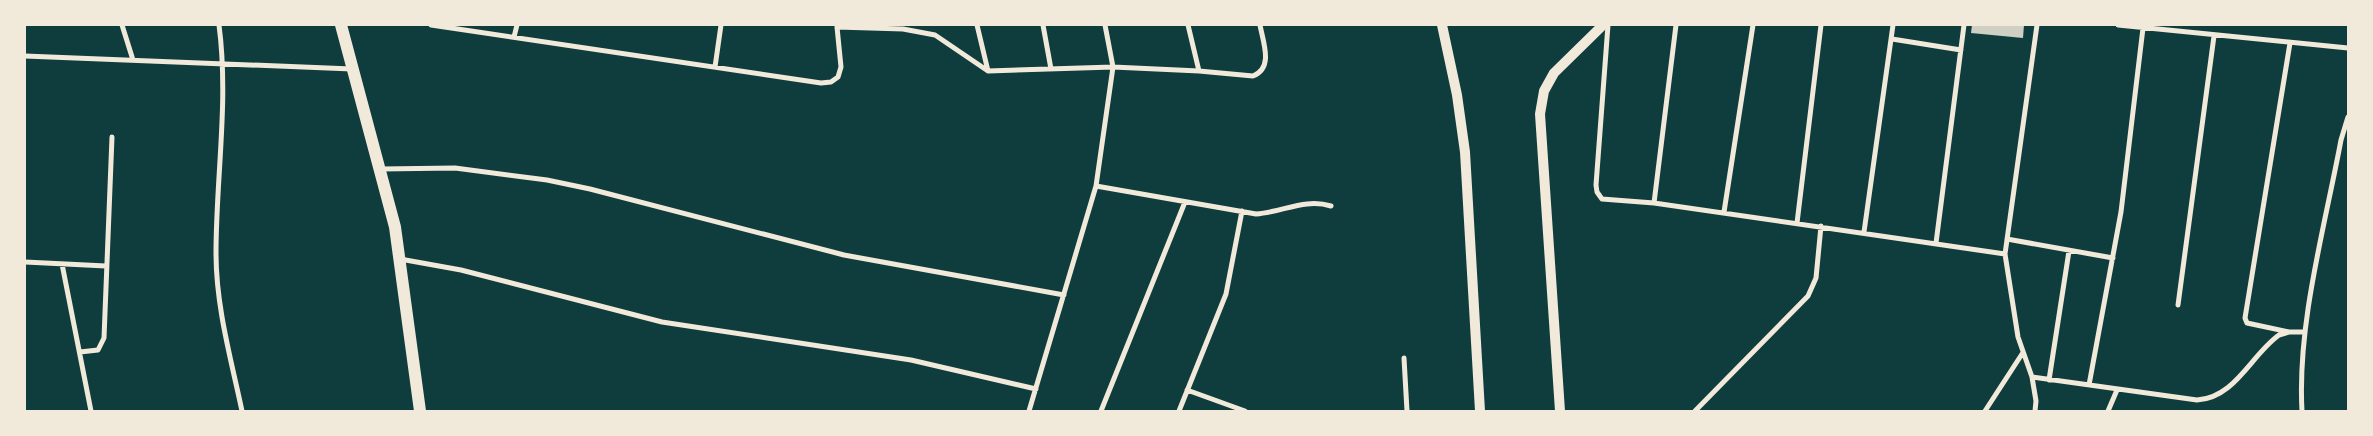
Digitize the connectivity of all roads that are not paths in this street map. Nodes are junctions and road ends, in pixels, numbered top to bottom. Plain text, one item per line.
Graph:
1 (122, 25) edge
2 (219, 25) edge
3 (341, 25) edge
4 (431, 25) edge
5 (517, 25) edge
6 (720, 25) edge
7 (977, 25) edge
8 (1043, 25) edge
9 (1105, 25) edge
10 (1188, 25) edge
11 (1260, 25) edge
12 (1442, 25) edge
13 (1603, 25) edge
14 (1608, 25) edge
15 (1676, 25) edge
16 (1753, 25) edge
17 (1821, 25) edge
18 (1893, 25) edge
19 (1964, 25) edge
20 (2037, 25) edge
21 (2118, 25) edge
22 (836, 26) edge
23 (903, 27) edge
24 (2143, 28) junction
25 (2214, 36) junction
26 (514, 37) junction
27 (1892, 39) junction
28 (2290, 43) junction
29 (2348, 48) edge
30 (1961, 50) junction
31 (25, 56) edge
32 (133, 60) junction
33 (224, 64) junction
34 (715, 67) junction
35 (1112, 67) junction
36 (353, 69) junction
37 (1051, 69) junction
38 (988, 71) junction
39 (1198, 71) junction
40 (2348, 117) edge
41 (112, 137) dead end
42 (380, 169) junction
43 (1096, 186) junction
44 (1185, 202) junction
45 (1654, 202) junction
46 (1331, 206) dead end
47 (1242, 211) junction
48 (1724, 212) junction
49 (1798, 223) junction
50 (1821, 226) junction
51 (1864, 232) junction
52 (2007, 239) junction
53 (1936, 243) junction
54 (2070, 251) junction
55 (2005, 254) junction
56 (2113, 258) junction
57 (399, 259) junction
58 (25, 262) edge
59 (62, 264) junction
60 (106, 266) junction
61 (1064, 295) junction
62 (2178, 305) dead end
63 (2289, 332) junction
64 (2305, 332) junction
65 (80, 352) junction
66 (2022, 354) junction
67 (1404, 358) dead end
68 (2032, 377) junction
69 (2050, 380) junction
70 (2089, 386) junction
71 (1036, 390) junction
72 (1187, 390) junction
73 (2117, 390) junction
74 (91, 411) edge
75 (242, 411) edge
76 (420, 411) edge
77 (1029, 411) edge
78 (1101, 411) edge
79 (1179, 411) edge
80 (1245, 411) edge
81 (1406, 411) edge
82 (1480, 411) edge
83 (1560, 411) edge
84 (1695, 411) edge
85 (1985, 411) edge
86 (2035, 411) edge
87 (2108, 411) edge
88 (2302, 411) edge

1 - 32 street
2 - 33 street
3 - 36 main road
4 - 26 street
5 - 26 street
6 - 34 street
7 - 38 street
8 - 37 street
9 - 35 street
10 - 39 street
11 - 39 street
12 - 82 main road
13 - 83 main road
14 - 45 street
15 - 45 street
16 - 48 street
17 - 49 street
18 - 27 street
19 - 30 street
20 - 52 street
21 - 24 street
22 - 23 street
22 - 34 street
23 - 38 street
24 - 25 street
24 - 56 street
25 - 28 street
25 - 62 street
26 - 34 street
27 - 30 street
27 - 51 street
28 - 29 street
28 - 63 street
30 - 53 street
31 - 32 street
32 - 33 street
33 - 36 street
33 - 75 street
35 - 37 street
35 - 39 street
35 - 43 street
36 - 42 main road
37 - 38 street
40 - 64 street
41 - 60 street
42 - 57 main road
42 - 61 street
43 - 44 street
43 - 61 street
44 - 47 street
44 - 78 street
45 - 48 street
46 - 47 street
47 - 72 street
48 - 49 street
49 - 50 street
50 - 51 street
50 - 84 street
51 - 53 street
52 - 54 street
52 - 55 street
53 - 55 street
54 - 56 street
54 - 69 street
55 - 66 street
56 - 70 street
57 - 71 street
57 - 76 main road
58 - 59 street
59 - 60 street
59 - 65 street
60 - 65 street
61 - 71 street
63 - 64 street
63 - 73 street
64 - 88 street
65 - 74 street
66 - 68 street
66 - 85 street
67 - 81 street
68 - 69 street
68 - 86 street
69 - 70 street
70 - 73 street
71 - 77 street
72 - 79 street
72 - 80 street
73 - 87 street

